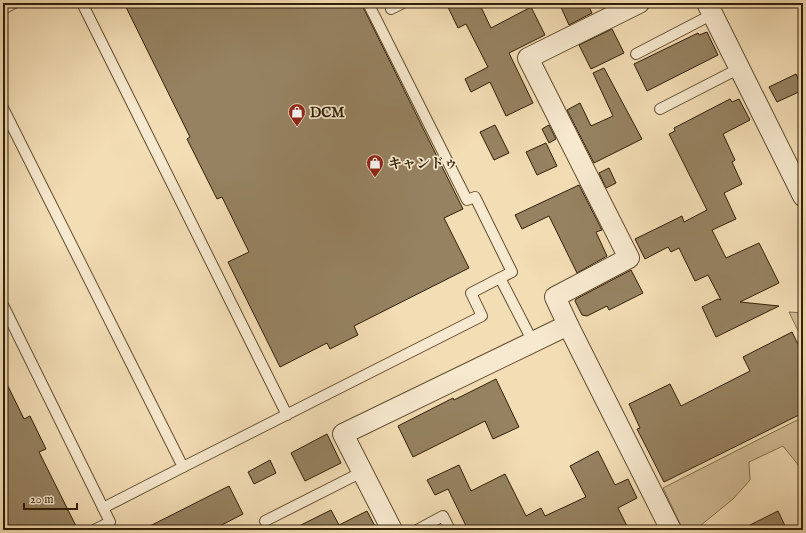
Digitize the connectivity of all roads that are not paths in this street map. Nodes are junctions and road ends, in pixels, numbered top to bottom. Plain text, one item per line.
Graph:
1 (14, 3) edge
2 (82, 3) edge
3 (368, 3) edge
4 (403, 3) edge
5 (628, 5) edge
6 (710, 8) edge
7 (3, 9) edge
8 (391, 9) dead end
9 (636, 54) dead end
10 (740, 68) junction
11 (3, 108) edge
12 (660, 109) dead end
13 (803, 196) edge
14 (500, 278) junction
15 (3, 305) edge
16 (568, 325) junction
17 (533, 342) junction
18 (287, 415) junction
19 (183, 467) junction
20 (362, 472) junction
21 (103, 508) junction
22 (265, 521) dead end
23 (94, 530) edge
24 (392, 530) edge
25 (417, 530) edge
26 (450, 530) edge
27 (671, 530) edge

1 - 7 lane
2 - 18 lane
3 - 14 lane
4 - 8 lane
5 - 16 street
6 - 9 lane
6 - 10 street
10 - 12 lane
10 - 13 street
11 - 19 lane
14 - 17 lane
14 - 18 lane
15 - 21 lane
16 - 17 street
16 - 27 street
17 - 20 street
18 - 19 lane
19 - 21 lane
20 - 22 lane
20 - 24 street
21 - 23 lane
25 - 26 lane

